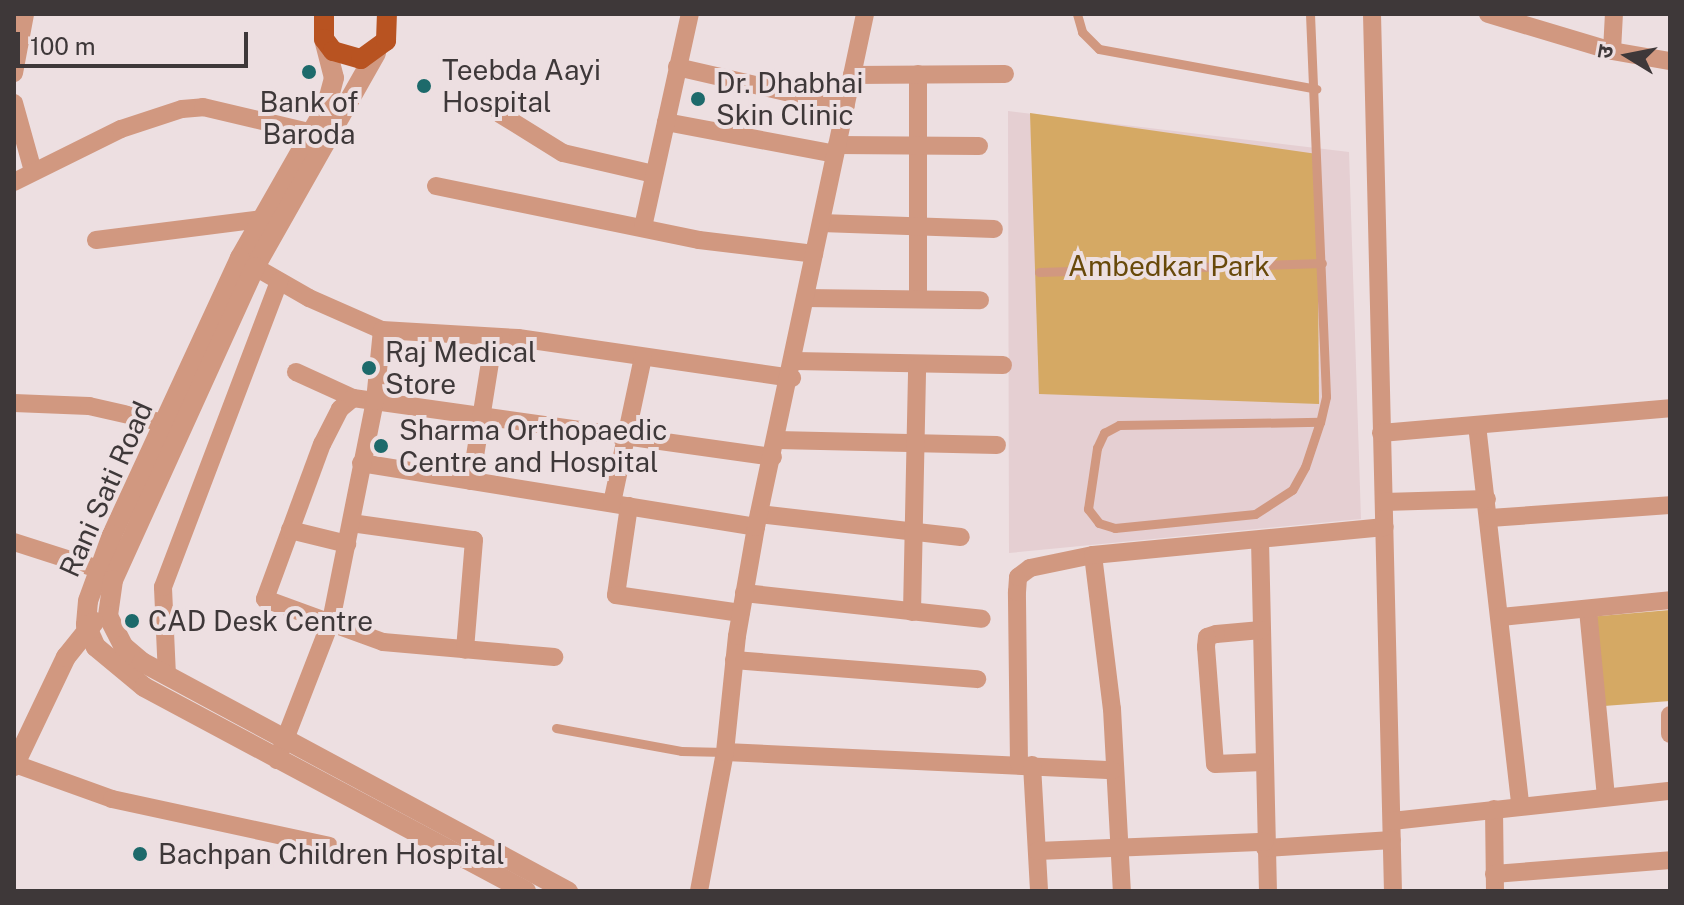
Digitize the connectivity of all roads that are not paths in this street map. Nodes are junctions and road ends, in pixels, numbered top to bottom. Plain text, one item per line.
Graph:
1 (25, 14) edge
2 (690, 14) edge
3 (865, 14) edge
4 (1077, 14) edge
5 (1310, 14) edge
6 (1372, 14) edge
7 (1488, 14) edge
8 (1614, 14) edge
9 (391, 18) edge
10 (320, 23) edge
11 (1612, 51) junction
12 (376, 53) junction
13 (1670, 61) edge
14 (677, 67) junction
15 (14, 73) edge
16 (918, 74) junction
17 (1005, 74) dead end
18 (852, 75) junction
19 (1316, 89) junction
20 (14, 103) edge
21 (846, 106) junction
22 (500, 114) dead end
23 (666, 122) junction
24 (313, 133) junction
25 (979, 146) dead end
26 (916, 149) junction
27 (836, 150) junction
28 (33, 171) junction
29 (654, 174) junction
30 (14, 182) edge
31 (436, 186) dead end
32 (263, 219) junction
33 (821, 223) junction
34 (916, 226) junction
35 (643, 227) junction
36 (994, 229) dead end
37 (96, 240) dead end
38 (814, 254) junction
39 (248, 263) junction
40 (1322, 263) junction
41 (1039, 272) dead end
42 (279, 281) junction
43 (805, 298) junction
44 (918, 299) junction
45 (980, 300) dead end
46 (382, 330) junction
47 (494, 338) junction
48 (643, 357) junction
49 (1003, 365) dead end
50 (917, 367) junction
51 (793, 369) junction
52 (296, 372) dead end
53 (353, 398) junction
54 (375, 401) junction
55 (14, 403) edge
56 (1670, 408) edge
57 (481, 415) junction
58 (1320, 422) junction
59 (164, 423) junction
60 (1477, 425) junction
61 (1381, 433) junction
62 (628, 435) junction
63 (917, 445) junction
64 (997, 445) dead end
65 (775, 448) junction
66 (361, 463) junction
67 (471, 481) junction
68 (1384, 502) junction
69 (620, 504) junction
70 (1670, 505) edge
71 (1488, 509) junction
72 (758, 520) junction
73 (351, 523) junction
74 (1385, 527) junction
75 (290, 530) junction
76 (915, 532) junction
77 (961, 537) dead end
78 (1260, 540) junction
79 (14, 542) edge
80 (347, 544) junction
81 (1093, 555) junction
82 (98, 569) junction
83 (744, 593) junction
84 (1670, 600) edge
85 (1588, 610) junction
86 (912, 612) junction
87 (741, 613) junction
88 (108, 616) junction
89 (1501, 617) junction
90 (982, 619) dead end
91 (331, 621) junction
92 (86, 625) junction
93 (1261, 630) junction
94 (465, 650) junction
95 (554, 657) dead end
96 (734, 660) junction
97 (167, 676) junction
98 (977, 679) dead end
99 (1670, 715) edge
100 (556, 728) dead end
101 (1670, 734) edge
102 (285, 738) junction
103 (725, 752) junction
104 (277, 760) junction
105 (1263, 762) junction
106 (1026, 764) junction
107 (14, 765) edge
108 (1113, 770) junction
109 (1670, 791) edge
110 (1606, 796) junction
111 (1520, 805) junction
112 (1494, 809) junction
113 (1392, 831) junction
114 (1265, 845) junction
115 (329, 846) dead end
116 (1119, 849) junction
117 (1037, 851) junction
118 (1670, 860) edge
119 (1495, 883) edge
120 (526, 891) edge
121 (568, 891) edge
122 (699, 891) edge
123 (1039, 891) edge
124 (1122, 891) edge
125 (1268, 891) edge
126 (1393, 891) edge

1 - 15 street
2 - 14 street
3 - 18 street
4 - 19 lane
5 - 19 lane
6 - 61 street
7 - 11 street
8 - 11 street
9 - 12 main road
10 - 12 main road
10 - 24 street, Rani Sati Road
11 - 13 street
12 - 39 street
14 - 21 street
14 - 23 street
16 - 17 street
16 - 18 street
16 - 26 street
18 - 21 street
19 - 40 lane
20 - 28 street
21 - 27 street
22 - 29 street
23 - 27 street
23 - 29 street
24 - 28 street
24 - 32 street, Rani Sati Road
25 - 26 street
26 - 27 street
26 - 34 street
27 - 33 street
28 - 30 street
29 - 35 street
31 - 35 street
32 - 37 street
32 - 39 street, Rani Sati Road
33 - 34 street
33 - 38 street
34 - 36 street
34 - 44 street
35 - 38 street
38 - 43 street
39 - 42 street
39 - 59 street, Rani Sati Road
39 - 88 street
40 - 41 lane
40 - 58 lane
42 - 46 street
42 - 97 street
43 - 44 street
43 - 51 street
44 - 45 street
46 - 47 street
46 - 54 street
47 - 48 street
47 - 57 street
48 - 51 street
48 - 62 street
49 - 50 street
50 - 51 street
50 - 63 street
51 - 65 street
52 - 53 street
53 - 54 street
53 - 75 street
54 - 57 street
54 - 66 street
55 - 59 street
56 - 60 street
57 - 62 street
57 - 67 street
58 - 58 lane
59 - 82 street, Rani Sati Road
60 - 61 street
60 - 71 street
61 - 68 street
62 - 65 street
62 - 69 street
63 - 64 street
63 - 65 street
63 - 76 street
65 - 72 street
66 - 67 street
66 - 73 street
67 - 69 street
68 - 71 street
68 - 74 street
69 - 72 street
69 - 87 street
70 - 71 street
71 - 89 street
72 - 76 street
72 - 83 street
73 - 80 street
73 - 94 street
74 - 78 street
74 - 113 street
75 - 80 street
75 - 91 street
76 - 77 street
76 - 86 street
78 - 81 street
78 - 93 street
79 - 82 street
80 - 91 street
81 - 106 street
81 - 108 street
82 - 92 street, Rani Sati Road
83 - 86 street
83 - 87 street
84 - 85 street
85 - 89 street
85 - 110 street
86 - 90 street
87 - 96 street
88 - 92 street
88 - 97 street
89 - 111 street
91 - 94 street
91 - 102 street
92 - 104 street
92 - 107 street, Rani Sati Road
93 - 105 street
93 - 105 street
94 - 95 street
96 - 98 street
96 - 103 street
97 - 102 street
99 - 101 street
100 - 103 lane
102 - 104 street
102 - 121 street
103 - 106 street
103 - 122 street
104 - 120 street
105 - 114 street
106 - 108 street
106 - 117 street
107 - 115 street
108 - 116 street
109 - 110 street
110 - 111 street
111 - 112 street
112 - 113 street
112 - 119 street
113 - 114 street
113 - 126 street
114 - 116 street
114 - 125 street
116 - 117 street
116 - 124 street
117 - 123 street
118 - 119 street

